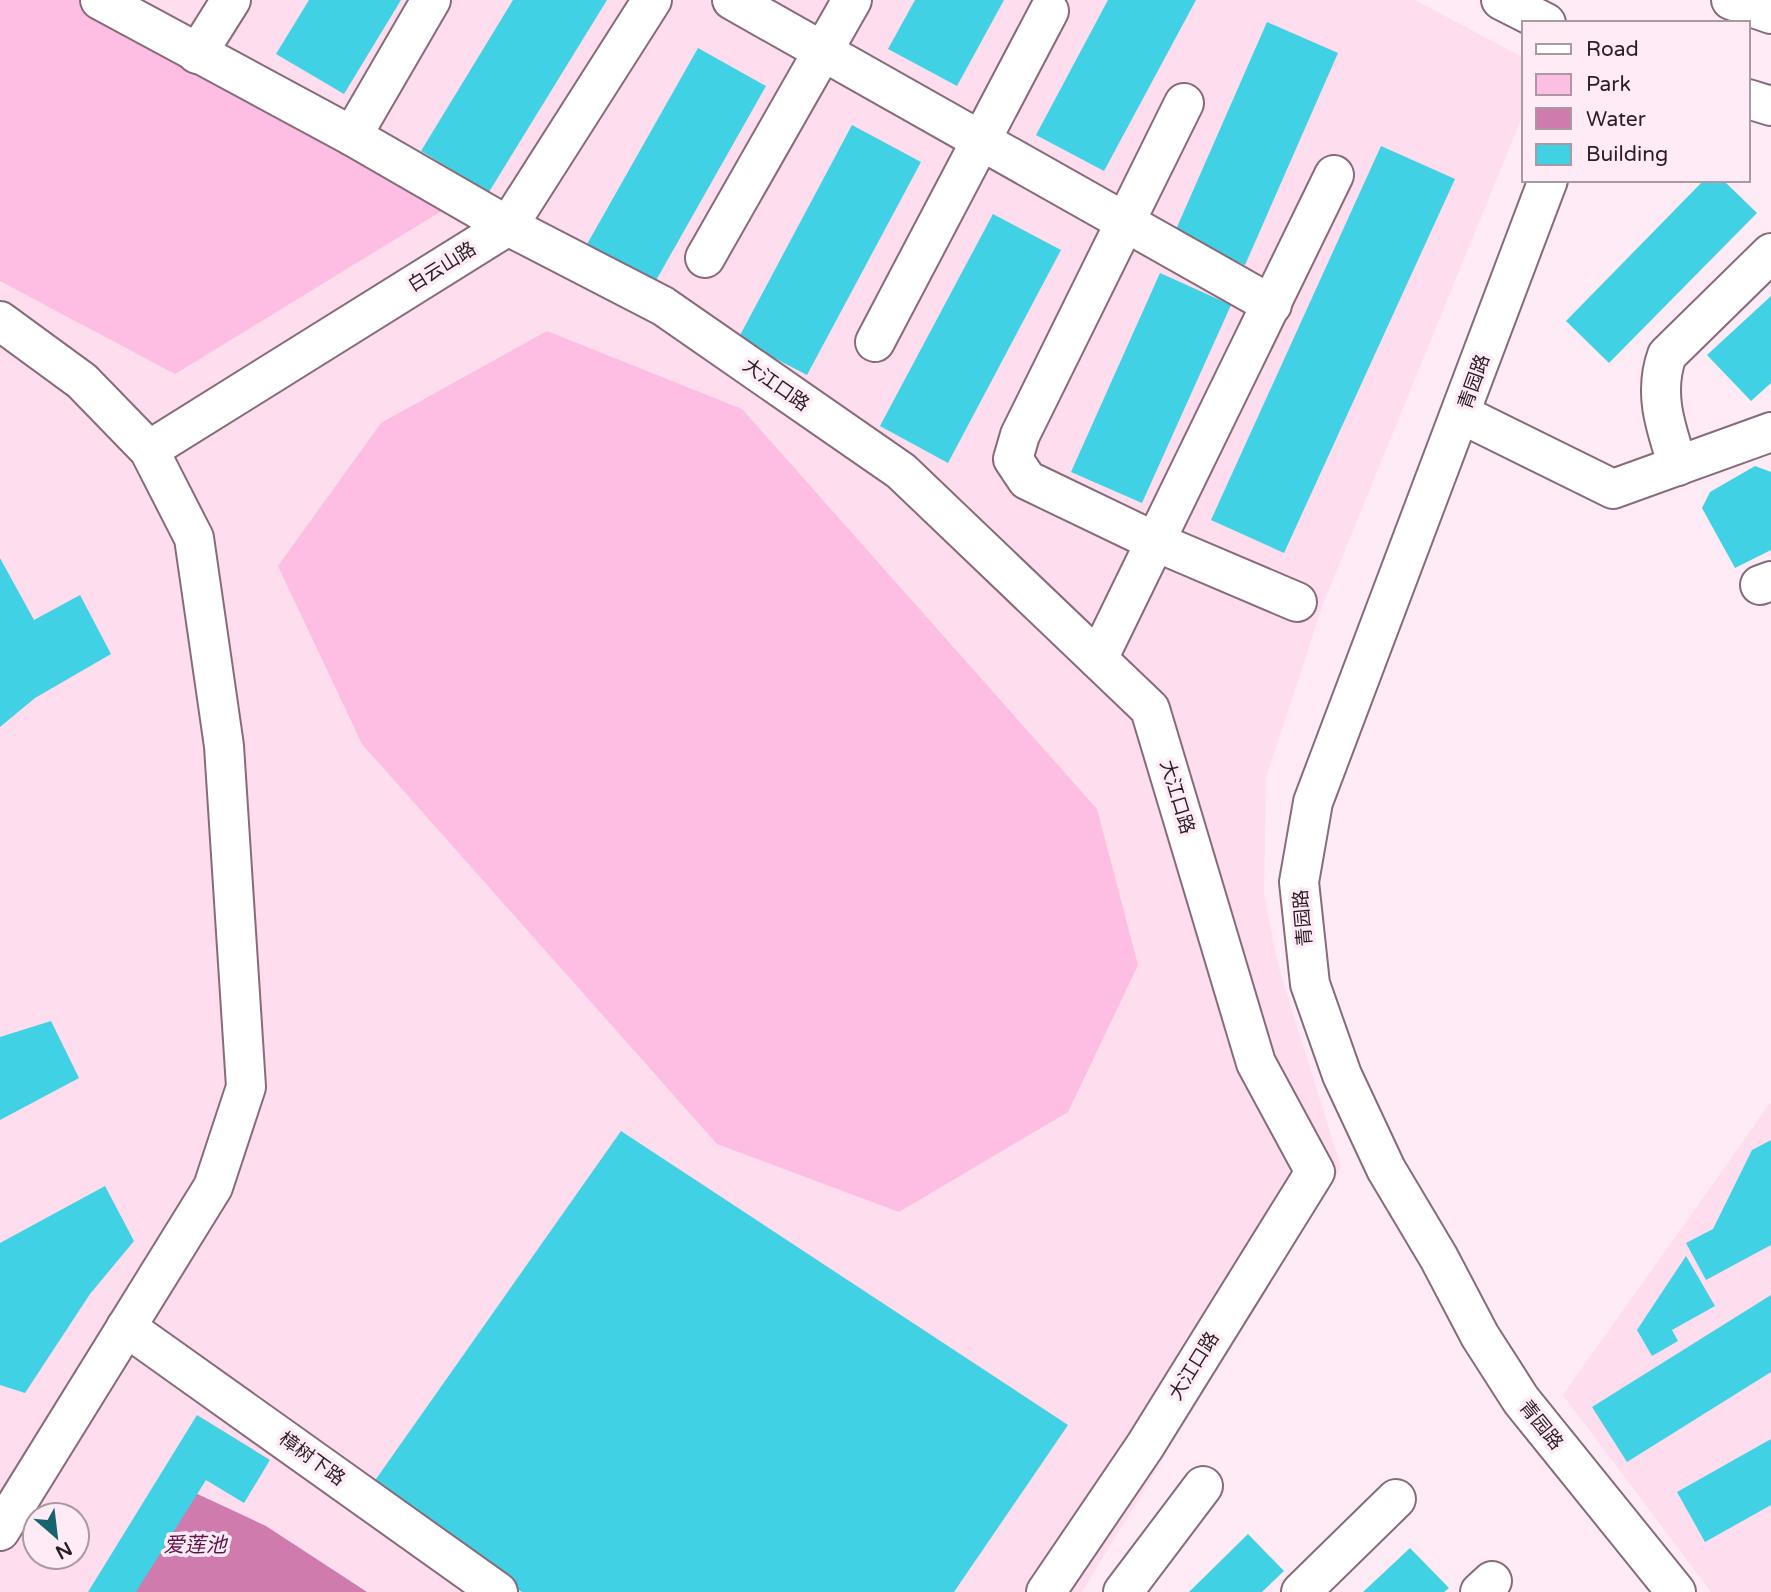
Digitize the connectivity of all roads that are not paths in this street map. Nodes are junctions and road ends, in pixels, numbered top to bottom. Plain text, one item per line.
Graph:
1 (100, 0) edge
2 (231, 0) edge
3 (430, 0) edge
4 (652, 0) edge
5 (732, 0) edge
6 (852, 0) edge
7 (1501, 0) edge
8 (1731, 0) edge
9 (1049, 12) dead end
10 (1771, 14) edge
11 (1542, 21) edge
12 (823, 51) junction
13 (197, 54) junction
14 (1750, 100) edge
15 (1184, 103) dead end
16 (1771, 106) edge
17 (352, 136) junction
18 (981, 141) junction
19 (1334, 175) dead end
20 (1548, 182) edge
21 (1125, 222) junction
22 (508, 226) junction
23 (1771, 253) edge
24 (705, 258) dead end
25 (1272, 305) junction
26 (0, 321) edge
27 (875, 342) dead end
28 (1461, 414) junction
29 (1771, 432) edge
30 (149, 450) junction
31 (1678, 466) junction
32 (1156, 541) junction
33 (1297, 602) dead end
34 (1098, 659) junction
35 (126, 1326) junction
36 (1203, 1486) dead end
37 (1396, 1499) dead end
38 (0, 1531) edge
39 (498, 1592) edge
40 (1046, 1592) edge
41 (1123, 1592) edge
42 (1301, 1592) edge
43 (1676, 1592) edge

1 - 13 street, 大江口路
2 - 13 street
3 - 17 street
4 - 22 street, 白云山路
5 - 12 street
6 - 12 street
7 - 11 street
8 - 10 street
9 - 18 street
12 - 18 street
12 - 24 street
13 - 17 street, 大江口路
14 - 16 street
15 - 21 street
17 - 22 street, 大江口路
18 - 21 street
18 - 27 street
19 - 25 street
20 - 28 street, 青园路
21 - 25 street
21 - 32 street
22 - 30 street, 白云山路
22 - 34 street, 大江口路
23 - 31 street
25 - 32 street
26 - 30 street
28 - 31 street
28 - 43 street, 青园路
29 - 31 street
30 - 35 street
32 - 33 street
32 - 34 street
34 - 40 street, 大江口路
35 - 38 street
35 - 39 street, 樟树下路
36 - 41 street
37 - 42 street

